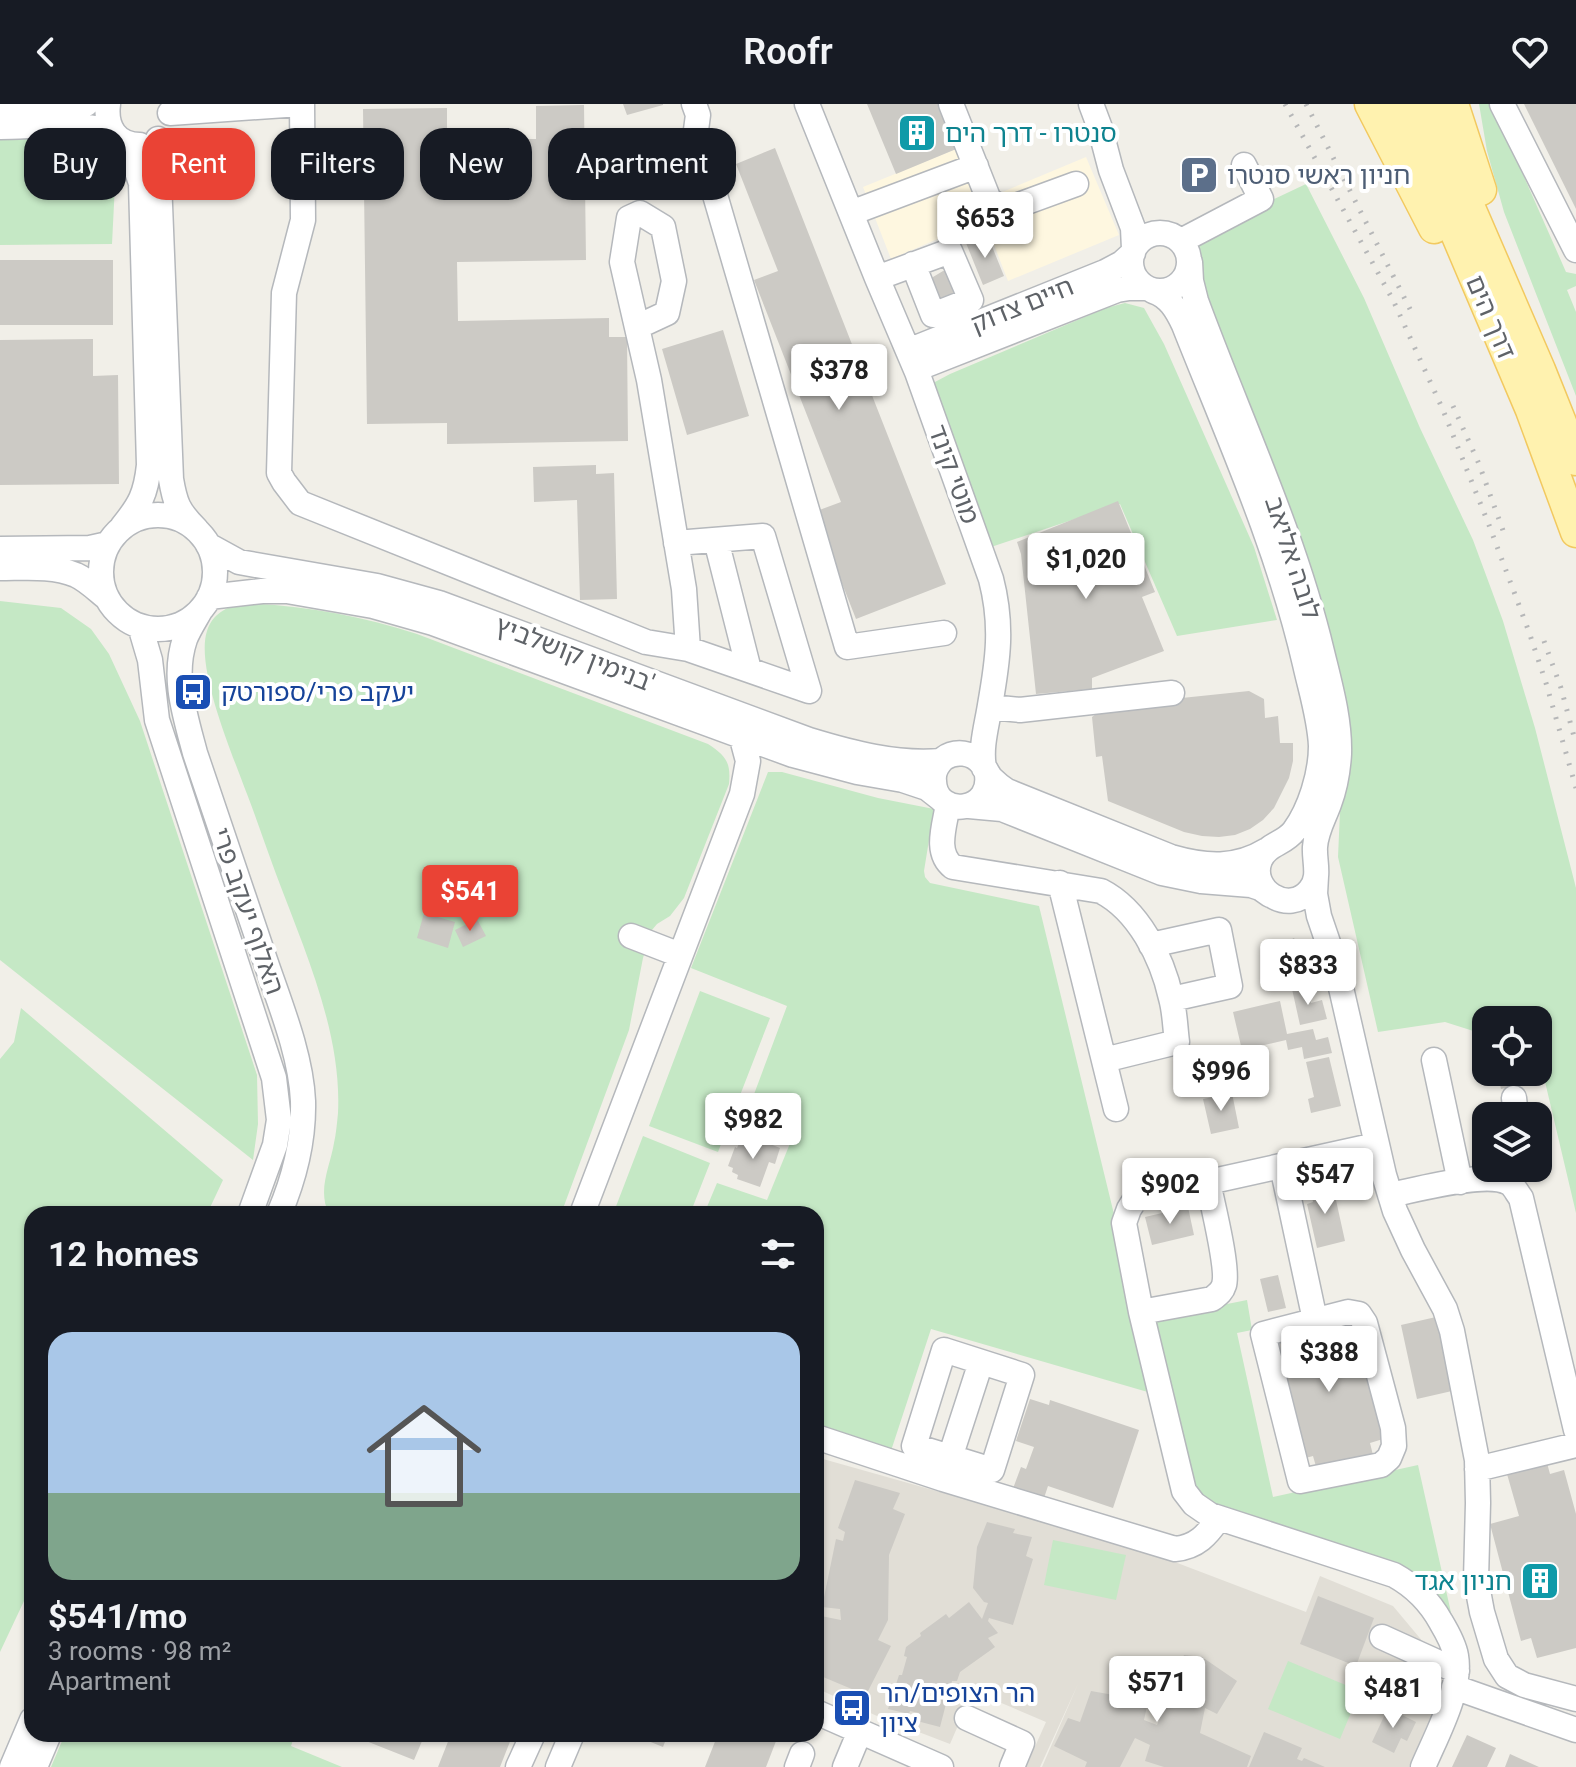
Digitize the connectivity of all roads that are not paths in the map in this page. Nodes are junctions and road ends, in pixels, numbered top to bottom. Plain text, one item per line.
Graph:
1 (86, 104) edge
2 (108, 104) edge
3 (301, 104) edge
4 (694, 104) edge
5 (807, 104) edge
6 (951, 104) edge
7 (1091, 104) edge
8 (1100, 104) edge
9 (1370, 104) edge
10 (1401, 104) edge
11 (1425, 104) edge
12 (1453, 104) edge
13 (1502, 104) edge
14 (0, 107) edge
15 (169, 109) edge
16 (0, 127) edge
17 (99, 128) edge
18 (112, 128) edge
19 (126, 151) edge
20 (1244, 165) dead end
21 (976, 166) junction
22 (1076, 184) dead end
23 (160, 200) edge
24 (851, 213) junction
25 (1180, 246) junction
26 (1576, 250) edge
27 (1134, 251) junction
28 (913, 264) dead end
29 (877, 278) junction
30 (1150, 290) junction
31 (637, 327) dead end
32 (912, 360) junction
33 (1540, 370) junction
34 (1531, 410) junction
35 (1576, 460) edge
36 (1576, 532) edge
37 (115, 535) junction
38 (202, 537) junction
39 (716, 540) junction
40 (676, 543) junction
41 (0, 549) edge
42 (0, 568) edge
43 (107, 598) junction
44 (204, 604) junction
45 (140, 626) junction
46 (944, 633) dead end
47 (688, 649) junction
48 (749, 670) junction
49 (1172, 693) dead end
50 (990, 707) junction
51 (741, 735) junction
52 (793, 755) junction
53 (941, 761) junction
54 (985, 769) junction
55 (742, 794) junction
56 (953, 803) junction
57 (1273, 847) junction
58 (1316, 869) junction
59 (1060, 883) junction
60 (1276, 898) junction
61 (631, 936) dead end
62 (1151, 945) junction
63 (1329, 948) junction
64 (680, 955) junction
65 (1172, 999) junction
66 (1104, 1060) junction
67 (1434, 1060) dead end
68 (1116, 1109) dead end
69 (1376, 1145) junction
70 (1282, 1166) junction
71 (1472, 1179) edge
72 (1208, 1182) junction
73 (1460, 1182) junction
74 (1517, 1182) edge
75 (1390, 1195) junction
76 (253, 1206) edge
77 (282, 1206) edge
78 (585, 1206) edge
79 (1141, 1312) junction
80 (1315, 1320) junction
81 (981, 1362) junction
82 (1576, 1430) edge
83 (824, 1439) edge
84 (1576, 1445) edge
85 (947, 1468) junction
86 (1477, 1469) junction
87 (1219, 1518) junction
88 (1382, 1637) dead end
89 (1455, 1679) junction
90 (1576, 1699) edge
91 (824, 1715) edge
92 (967, 1718) dead end
93 (1576, 1730) edge
94 (860, 1731) junction
95 (24, 1739) edge
96 (46, 1742) edge
97 (529, 1742) edge
98 (569, 1742) edge
99 (12, 1767) edge
100 (35, 1767) edge
101 (518, 1767) edge
102 (558, 1767) edge
103 (845, 1767) edge
104 (941, 1767) edge
105 (1012, 1767) edge
106 (1423, 1767) edge

1 - 14 street
2 - 18 street
3 - 15 street
3 - 47 street
4 - 46 street
5 - 24 street, מוטי קינד
6 - 21 street
7 - 27 street
8 - 25 street
9 - 34 main road
10 - 34 main road, דרך הים
11 - 33 main road, דרך הים
12 - 33 main road
13 - 26 street
16 - 17 street
19 - 37 street
20 - 25 street
21 - 22 street
21 - 24 street
23 - 38 street
24 - 29 street, מוטי קינד
25 - 27 street
25 - 30 street
25 - 58 street, לובה אליאב
27 - 30 street
27 - 32 street, חיים צדוק
28 - 29 street
29 - 32 street, מוטי קינד
30 - 32 street, חיים צדוק
30 - 57 street, לובה אליאב
31 - 40 street
32 - 50 street, מוטי קינד
33 - 35 main road, דרך הים
34 - 36 main road, דרך הים
37 - 38 street
37 - 41 street
37 - 43 street
38 - 44 street
38 - 53 street, בנימין קושלביץ'
39 - 40 street
39 - 48 street
39 - 48 street
40 - 47 street
42 - 43 street
43 - 45 street
44 - 45 street
44 - 51 street, בנימין קושלביץ'
44 - 77 street, האלוף יעקב פרי
45 - 76 street, האלוף יעקב פרי
47 - 48 street
49 - 50 street
50 - 54 street, מוטי קינד
51 - 52 street, בנימין קושלביץ'
51 - 55 street
52 - 55 street
52 - 56 street, בנימין קושלביץ'
53 - 54 street
53 - 56 street
54 - 56 street
54 - 57 street
55 - 64 street
56 - 59 street
56 - 60 street, בנימין קושלביץ'
57 - 58 street
57 - 60 street
58 - 60 street
58 - 63 street, בנימין קושלביץ'
59 - 62 street
59 - 66 street
60 - 63 street, בנימין קושלביץ'
61 - 64 street
62 - 65 street
62 - 65 street
63 - 69 street, בנימין קושלביץ'
64 - 78 street
65 - 66 street
66 - 68 street
67 - 73 street
69 - 70 street
69 - 75 street, בנימין קושלביץ'
70 - 72 street
70 - 80 street
71 - 73 street
72 - 79 street
72 - 79 street
73 - 75 street
74 - 82 street
75 - 86 street, בנימין קושלביץ'
79 - 87 street
80 - 80 street
81 - 85 street
81 - 85 street
81 - 85 street
83 - 85 street
84 - 86 street
85 - 87 street
86 - 90 street, בנימין קושלביץ'
87 - 89 street
88 - 89 street
89 - 93 street
89 - 106 street
91 - 94 street
92 - 105 street
94 - 103 street
94 - 104 street
95 - 99 street
96 - 100 street
97 - 101 street
98 - 102 street

